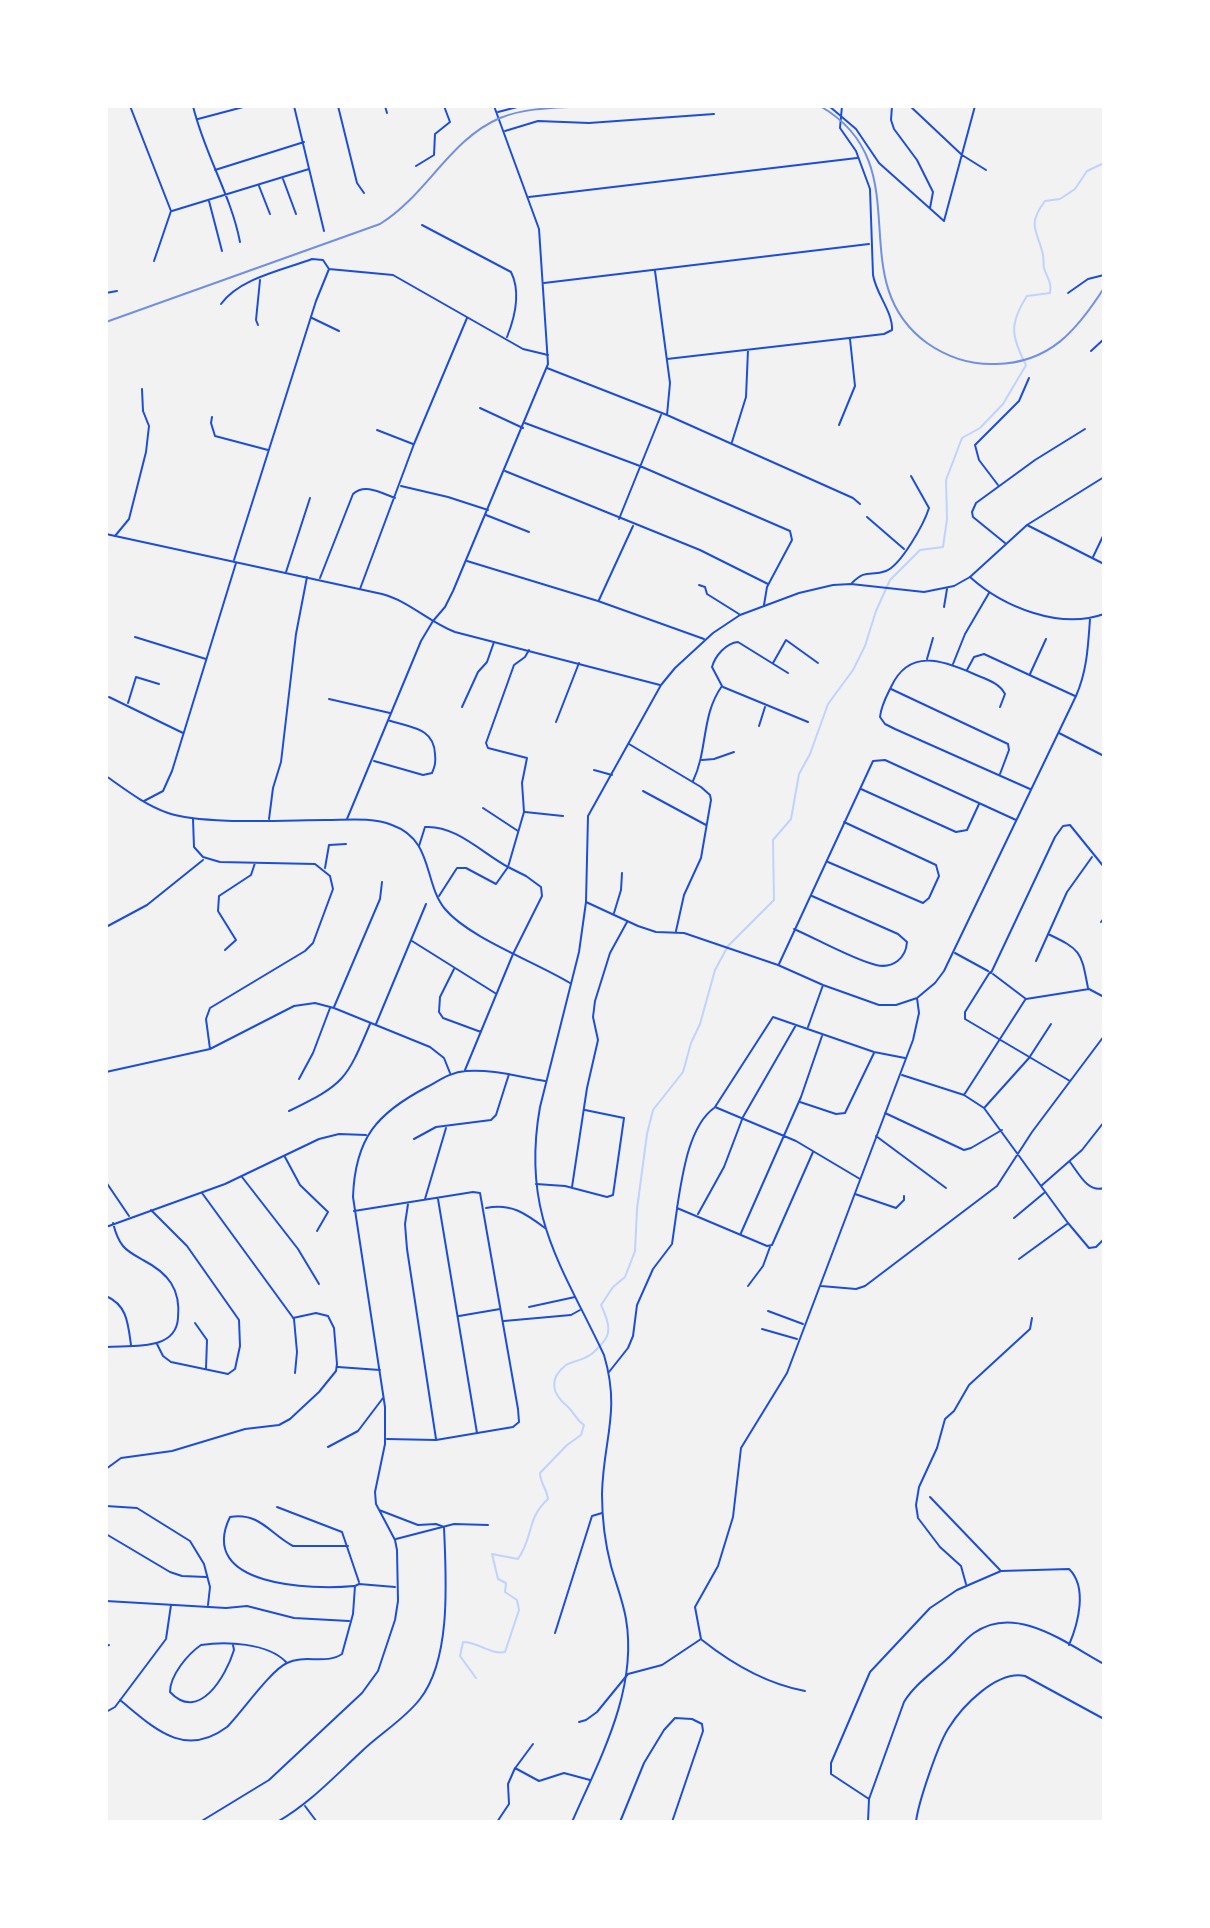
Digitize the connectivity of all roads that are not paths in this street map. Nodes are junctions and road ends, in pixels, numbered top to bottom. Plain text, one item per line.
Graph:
1 (130, 106) edge
2 (193, 106) edge
3 (247, 106) edge
4 (294, 106) edge
5 (338, 106) edge
6 (385, 106) edge
7 (444, 106) edge
8 (494, 106) edge
9 (521, 106) edge
10 (829, 106) edge
11 (842, 106) edge
12 (892, 106) edge
13 (910, 106) edge
14 (975, 106) edge
15 (387, 113) dead end
16 (497, 113) junction
17 (714, 114) dead end
18 (841, 114) junction
19 (196, 119) junction
20 (504, 131) junction
21 (304, 142) junction
22 (962, 155) junction
23 (858, 157) junction
24 (416, 166) dead end
25 (309, 169) junction
26 (214, 170) junction
27 (986, 170) dead end
28 (282, 178) junction
29 (259, 185) junction
30 (364, 193) dead end
31 (225, 195) junction
32 (529, 197) junction
33 (208, 200) junction
34 (930, 210) junction
35 (171, 211) junction
36 (270, 214) dead end
37 (296, 214) dead end
38 (422, 225) dead end
39 (324, 231) dead end
40 (240, 242) dead end
41 (871, 244) junction
42 (222, 251) dead end
43 (154, 261) dead end
44 (329, 269) junction
45 (655, 270) junction
46 (1104, 275) edge
47 (260, 279) junction
48 (544, 283) junction
49 (117, 291) dead end
50 (106, 293) edge
51 (1068, 293) dead end
52 (221, 304) dead end
53 (467, 317) junction
54 (311, 318) junction
55 (258, 325) dead end
56 (339, 331) dead end
57 (850, 338) junction
58 (506, 339) junction
59 (1104, 339) edge
60 (748, 349) junction
61 (1091, 351) dead end
62 (548, 355) junction
63 (667, 359) junction
64 (547, 368) junction
65 (1029, 378) dead end
66 (142, 389) dead end
67 (480, 408) dead end
68 (662, 414) junction
69 (667, 415) junction
70 (212, 417) dead end
71 (525, 423) junction
72 (839, 425) dead end
73 (523, 428) junction
74 (1085, 429) dead end
75 (377, 430) dead end
76 (731, 443) junction
77 (414, 444) junction
78 (269, 451) junction
79 (640, 466) junction
80 (505, 471) junction
81 (911, 476) dead end
82 (1104, 477) edge
83 (399, 485) junction
84 (999, 486) junction
85 (310, 498) dead end
86 (395, 498) junction
87 (860, 504) dead end
88 (488, 510) junction
89 (486, 515) junction
90 (867, 517) dead end
91 (619, 519) junction
92 (633, 525) junction
93 (1027, 525) junction
94 (529, 532) dead end
95 (106, 534) edge
96 (1104, 534) edge
97 (115, 536) junction
98 (1006, 544) junction
99 (905, 550) junction
100 (1092, 558) junction
101 (235, 561) junction
102 (467, 561) junction
103 (1104, 564) edge
104 (285, 573) junction
105 (307, 577) junction
106 (970, 577) junction
107 (319, 579) junction
108 (768, 584) junction
109 (851, 584) junction
110 (699, 585) dead end
111 (360, 589) junction
112 (947, 589) junction
113 (989, 593) junction
114 (598, 601) junction
115 (764, 605) junction
116 (944, 607) dead end
117 (1104, 614) edge
118 (740, 615) junction
119 (1090, 619) junction
120 (433, 621) junction
121 (135, 637) dead end
122 (933, 638) dead end
123 (1046, 639) dead end
124 (705, 640) junction
125 (494, 642) junction
126 (529, 650) junction
127 (208, 660) junction
128 (927, 660) junction
129 (579, 663) junction
130 (818, 663) dead end
131 (772, 664) junction
132 (953, 665) junction
133 (967, 671) junction
134 (788, 673) dead end
135 (1030, 675) junction
136 (159, 684) dead end
137 (661, 685) junction
138 (722, 686) junction
139 (890, 689) junction
140 (1076, 696) junction
141 (109, 697) dead end
142 (329, 699) dead end
143 (128, 704) junction
144 (765, 706) junction
145 (462, 707) dead end
146 (1000, 707) dead end
147 (391, 713) junction
148 (388, 720) junction
149 (556, 722) dead end
150 (808, 722) dead end
151 (759, 726) dead end
152 (1058, 732) junction
153 (184, 734) junction
154 (629, 744) junction
155 (734, 752) dead end
156 (1104, 756) edge
157 (373, 760) junction
158 (701, 760) junction
159 (594, 770) dead end
160 (612, 775) junction
161 (1000, 775) junction
162 (107, 779) edge
163 (692, 782) junction
164 (860, 788) junction
165 (1031, 790) junction
166 (643, 791) dead end
167 (143, 802) junction
168 (979, 803) junction
169 (483, 808) dead end
170 (524, 812) junction
171 (563, 816) dead end
172 (193, 818) junction
173 (269, 819) junction
174 (346, 820) junction
175 (1016, 820) junction
176 (843, 822) junction
177 (707, 826) junction
178 (518, 831) junction
179 (346, 844) dead end
180 (419, 846) junction
181 (1093, 856) junction
182 (205, 858) junction
183 (826, 861) junction
184 (255, 862) junction
185 (508, 867) junction
186 (1104, 867) edge
187 (325, 869) junction
188 (622, 873) dead end
189 (382, 882) dead end
190 (811, 895) junction
191 (438, 897) junction
192 (586, 902) junction
193 (426, 904) dead end
194 (614, 914) junction
195 (1104, 918) edge
196 (627, 921) junction
197 (1101, 922) dead end
198 (106, 927) edge
199 (794, 929) junction
200 (676, 932) junction
201 (1047, 934) junction
202 (410, 940) junction
203 (225, 950) dead end
204 (954, 952) junction
205 (513, 954) junction
206 (1036, 961) dead end
207 (778, 965) junction
208 (454, 968) junction
209 (990, 972) junction
210 (571, 984) junction
211 (823, 985) junction
212 (1089, 989) junction
213 (496, 994) junction
214 (1104, 997) edge
215 (917, 998) junction
216 (1026, 999) junction
217 (332, 1008) junction
218 (370, 1023) junction
219 (1051, 1024) dead end
220 (376, 1025) junction
221 (796, 1025) junction
222 (807, 1028) junction
223 (481, 1032) junction
224 (823, 1034) junction
225 (1104, 1036) edge
226 (999, 1040) junction
227 (210, 1049) junction
228 (874, 1052) junction
229 (906, 1058) junction
230 (1029, 1058) junction
231 (464, 1071) junction
232 (106, 1072) edge
233 (451, 1074) junction
234 (509, 1074) junction
235 (900, 1074) junction
236 (299, 1079) dead end
237 (545, 1081) junction
238 (1071, 1082) junction
239 (964, 1095) junction
240 (799, 1102) junction
241 (715, 1107) junction
242 (984, 1108) junction
243 (584, 1110) junction
244 (289, 1111) dead end
245 (884, 1113) junction
246 (743, 1117) junction
247 (1104, 1122) edge
248 (446, 1126) junction
249 (1002, 1130) junction
250 (367, 1135) junction
251 (784, 1135) junction
252 (875, 1136) junction
253 (414, 1139) dead end
254 (813, 1151) junction
255 (1017, 1153) junction
256 (284, 1156) junction
257 (1070, 1161) junction
258 (241, 1176) junction
259 (860, 1179) junction
260 (106, 1182) edge
261 (536, 1184) junction
262 (1041, 1186) junction
263 (572, 1187) junction
264 (946, 1188) dead end
265 (1104, 1188) edge
266 (201, 1192) junction
267 (854, 1193) junction
268 (1045, 1193) junction
269 (904, 1196) dead end
270 (438, 1198) junction
271 (425, 1200) junction
272 (408, 1202) junction
273 (485, 1208) junction
274 (677, 1208) junction
275 (151, 1210) junction
276 (354, 1211) junction
277 (697, 1215) junction
278 (130, 1217) junction
279 (1014, 1218) dead end
280 (113, 1223) junction
281 (1068, 1223) junction
282 (106, 1227) edge
283 (545, 1228) junction
284 (317, 1231) dead end
285 (740, 1234) junction
286 (1104, 1239) edge
287 (770, 1246) junction
288 (1019, 1259) dead end
289 (319, 1284) dead end
290 (748, 1286) dead end
291 (820, 1286) junction
292 (106, 1296) edge
293 (575, 1297) junction
294 (529, 1307) dead end
295 (501, 1309) junction
296 (582, 1309) junction
297 (768, 1311) dead end
298 (459, 1316) junction
299 (293, 1318) junction
300 (1032, 1318) dead end
301 (503, 1321) junction
302 (195, 1323) dead end
303 (804, 1324) junction
304 (762, 1329) dead end
305 (798, 1340) junction
306 (157, 1344) junction
307 (131, 1346) junction
308 (106, 1347) edge
309 (337, 1366) junction
310 (206, 1370) junction
311 (380, 1370) junction
312 (609, 1372) junction
313 (295, 1373) dead end
314 (383, 1397) junction
315 (477, 1433) junction
316 (386, 1438) junction
317 (436, 1440) junction
318 (328, 1447) dead end
319 (106, 1469) edge
320 (930, 1497) dead end
321 (106, 1506) edge
322 (277, 1507) dead end
323 (379, 1510) junction
324 (603, 1513) junction
325 (488, 1525) dead end
326 (444, 1527) junction
327 (106, 1534) edge
328 (395, 1540) junction
329 (348, 1546) junction
330 (1001, 1571) junction
331 (207, 1577) junction
332 (357, 1585) junction
333 (967, 1585) junction
334 (397, 1587) junction
335 (106, 1601) edge
336 (171, 1605) junction
337 (207, 1607) junction
338 (350, 1622) junction
339 (555, 1633) dead end
340 (701, 1639) junction
341 (233, 1645) junction
342 (1069, 1645) junction
343 (287, 1663) junction
344 (1104, 1664) edge
345 (628, 1674) junction
346 (805, 1691) dead end
347 (120, 1700) junction
348 (106, 1712) edge
349 (1104, 1719) edge
350 (579, 1722) dead end
351 (533, 1744) dead end
352 (515, 1768) junction
353 (590, 1780) junction
354 (869, 1799) junction
355 (304, 1805) junction
356 (210, 1816) junction
357 (200, 1822) edge
358 (213, 1822) edge
359 (277, 1822) edge
360 (317, 1822) edge
361 (497, 1822) edge
362 (572, 1822) edge
363 (620, 1822) edge
364 (672, 1822) edge
365 (868, 1822) edge
366 (916, 1822) edge

1 - 35 street
2 - 19 street
3 - 19 street
4 - 21 street
5 - 30 street
6 - 15 street
7 - 24 street
8 - 16 street
9 - 16 street
10 - 18 street
11 - 18 street
12 - 34 street
13 - 22 street
14 - 22 street
16 - 20 street
17 - 20 street
18 - 23 street
18 - 34 street
19 - 26 street
20 - 32 street
21 - 25 street
21 - 26 street
22 - 27 street
22 - 34 street
23 - 32 street
23 - 41 street
25 - 28 street
25 - 39 street
26 - 31 street
28 - 29 street
28 - 37 street
29 - 31 street
29 - 36 street
31 - 33 street
31 - 40 street
32 - 48 street
33 - 35 street
33 - 42 street
35 - 43 street
38 - 58 street
41 - 45 street
41 - 57 street
44 - 47 street
44 - 53 street
44 - 54 street
45 - 48 street
45 - 63 street
46 - 51 street
47 - 52 street
47 - 55 street
48 - 62 street
49 - 50 street
53 - 58 street
53 - 77 street
54 - 56 street
54 - 78 street
57 - 60 street
57 - 72 street
58 - 62 street
59 - 61 street
60 - 63 street
60 - 76 street
62 - 64 street
63 - 69 street
64 - 68 street
64 - 71 street
65 - 84 street
66 - 97 street
67 - 73 street
68 - 69 street
68 - 79 street
69 - 76 street
70 - 78 street
71 - 73 street
71 - 79 street
73 - 80 street
74 - 84 street
75 - 77 street
76 - 87 street
77 - 83 street
78 - 101 street
79 - 91 street
79 - 108 street
80 - 88 street
80 - 91 street
81 - 99 street
82 - 93 street
83 - 86 street
83 - 88 street
84 - 98 street
85 - 104 street
86 - 107 street
86 - 111 street
88 - 89 street
89 - 94 street
89 - 102 street
90 - 99 street
91 - 92 street
92 - 108 street
92 - 114 street
93 - 98 street
93 - 100 street
95 - 97 street
96 - 100 street
97 - 101 street
98 - 106 street
99 - 109 street
100 - 103 street
101 - 104 street
101 - 127 street
102 - 114 street
102 - 120 street
104 - 105 street
105 - 107 street
105 - 173 street
106 - 112 street
106 - 113 street
107 - 111 street
108 - 115 street
109 - 112 street
109 - 115 street
110 - 118 street
111 - 120 street
112 - 116 street
113 - 119 street
113 - 132 street
114 - 124 street
115 - 118 street
117 - 119 street
118 - 124 street
119 - 140 street
120 - 125 street
120 - 147 street
121 - 127 street
122 - 128 street
123 - 135 street
124 - 137 street
125 - 126 street
125 - 145 street
126 - 129 street
126 - 170 street
127 - 153 street
128 - 132 street
128 - 139 street
129 - 137 street
129 - 149 street
130 - 131 street
131 - 134 street
131 - 138 street
132 - 133 street
133 - 135 street
133 - 146 street
135 - 140 street
136 - 143 street
137 - 154 street
138 - 144 street
138 - 158 street
139 - 161 street
139 - 161 street
140 - 152 street
141 - 143 street
142 - 147 street
143 - 153 street
144 - 150 street
144 - 151 street
147 - 148 street
148 - 157 street
148 - 157 street
152 - 156 street
152 - 165 street
153 - 167 street
154 - 160 street
154 - 163 street
155 - 158 street
157 - 174 street
158 - 163 street
159 - 160 street
160 - 192 street
161 - 165 street
162 - 167 street
163 - 177 street
164 - 168 street
164 - 168 street
164 - 176 street
165 - 175 street
166 - 177 street
167 - 172 street
168 - 175 street
169 - 178 street
170 - 171 street
170 - 178 street
172 - 173 street
172 - 182 street
173 - 174 street
174 - 180 street
175 - 204 street
176 - 183 street
176 - 183 street
177 - 200 street
178 - 185 street
179 - 187 street
180 - 185 street
180 - 191 street
181 - 186 street
181 - 201 street
181 - 209 street
182 - 184 street
182 - 198 street
183 - 190 street
184 - 187 street
184 - 203 street
185 - 191 street
185 - 205 street
187 - 227 street
188 - 194 street
189 - 217 street
190 - 199 street
190 - 199 street
191 - 205 street
192 - 194 street
192 - 210 street
193 - 202 street
194 - 196 street
195 - 197 street
196 - 200 street
196 - 243 street
199 - 207 street
200 - 207 street
201 - 206 street
201 - 212 street
202 - 208 street
202 - 220 street
204 - 209 street
204 - 215 street
205 - 210 street
205 - 213 street
207 - 211 street
208 - 213 street
208 - 223 street
209 - 216 street
209 - 226 street
210 - 237 street
211 - 215 street
211 - 222 street
212 - 214 street
212 - 216 street
213 - 223 street
215 - 229 street
216 - 226 street
217 - 218 street
217 - 227 street
217 - 236 street
218 - 220 street
218 - 244 street
219 - 230 street
220 - 233 street
221 - 222 street
221 - 241 street
221 - 246 street
222 - 224 street
223 - 231 street
224 - 228 street
224 - 240 street
225 - 238 street
226 - 230 street
226 - 239 street
227 - 232 street
228 - 229 street
228 - 240 street
229 - 235 street
230 - 238 street
230 - 242 street
231 - 233 street
231 - 234 street
233 - 250 street
234 - 237 street
234 - 248 street
235 - 239 street
235 - 245 street
237 - 261 street
238 - 255 street
239 - 242 street
240 - 251 street
241 - 246 street
241 - 274 street
242 - 249 street
243 - 263 street
243 - 263 street
245 - 249 street
245 - 252 street
246 - 251 street
246 - 277 street
247 - 257 street
248 - 253 street
248 - 271 street
249 - 255 street
250 - 256 street
250 - 276 street
251 - 254 street
251 - 285 street
252 - 259 street
252 - 264 street
254 - 259 street
254 - 287 street
255 - 262 street
255 - 291 street
256 - 258 street
256 - 284 street
257 - 262 street
257 - 265 street
258 - 266 street
258 - 289 street
259 - 267 street
260 - 278 street
261 - 263 street
261 - 283 street
262 - 268 street
266 - 275 street
266 - 299 street
267 - 269 street
267 - 291 street
268 - 279 street
268 - 281 street
270 - 271 street
270 - 273 street
270 - 298 street
271 - 272 street
272 - 276 street
272 - 317 street
273 - 283 street
273 - 295 street
274 - 277 street
274 - 312 street
275 - 278 street
275 - 310 street
276 - 311 street
277 - 285 street
278 - 280 street
280 - 282 street
280 - 306 street
281 - 286 street
281 - 288 street
283 - 293 street
285 - 287 street
287 - 290 street
291 - 303 street
292 - 307 street
293 - 294 street
293 - 296 street
295 - 298 street
295 - 301 street
296 - 301 street
296 - 312 street
297 - 303 street
298 - 315 street
299 - 309 street
299 - 313 street
300 - 333 street
301 - 315 street
302 - 310 street
303 - 305 street
304 - 305 street
305 - 340 street
306 - 307 street
306 - 310 street
307 - 308 street
309 - 311 street
309 - 319 street
311 - 314 street
312 - 324 street
314 - 316 street
314 - 318 street
315 - 317 street
316 - 317 street
316 - 323 street
320 - 330 street
321 - 331 street
322 - 329 street
323 - 326 street
323 - 328 street
324 - 339 street
324 - 345 street
325 - 326 street
326 - 328 street
326 - 355 street
327 - 331 street
328 - 334 street
329 - 332 street
329 - 332 street
330 - 333 street
330 - 342 street
331 - 337 street
332 - 334 street
332 - 338 street
333 - 354 street
334 - 356 street
335 - 336 street
336 - 337 street
336 - 347 street
337 - 338 street
338 - 343 street
340 - 345 street
340 - 346 street
341 - 341 street
341 - 343 street
342 - 344 street
342 - 354 street
343 - 347 street
345 - 350 street
345 - 353 street
347 - 348 street
349 - 366 street
351 - 352 street
352 - 353 street
352 - 361 street
353 - 362 street
354 - 365 street
355 - 359 street
355 - 360 street
356 - 357 street
356 - 358 street
363 - 364 street

